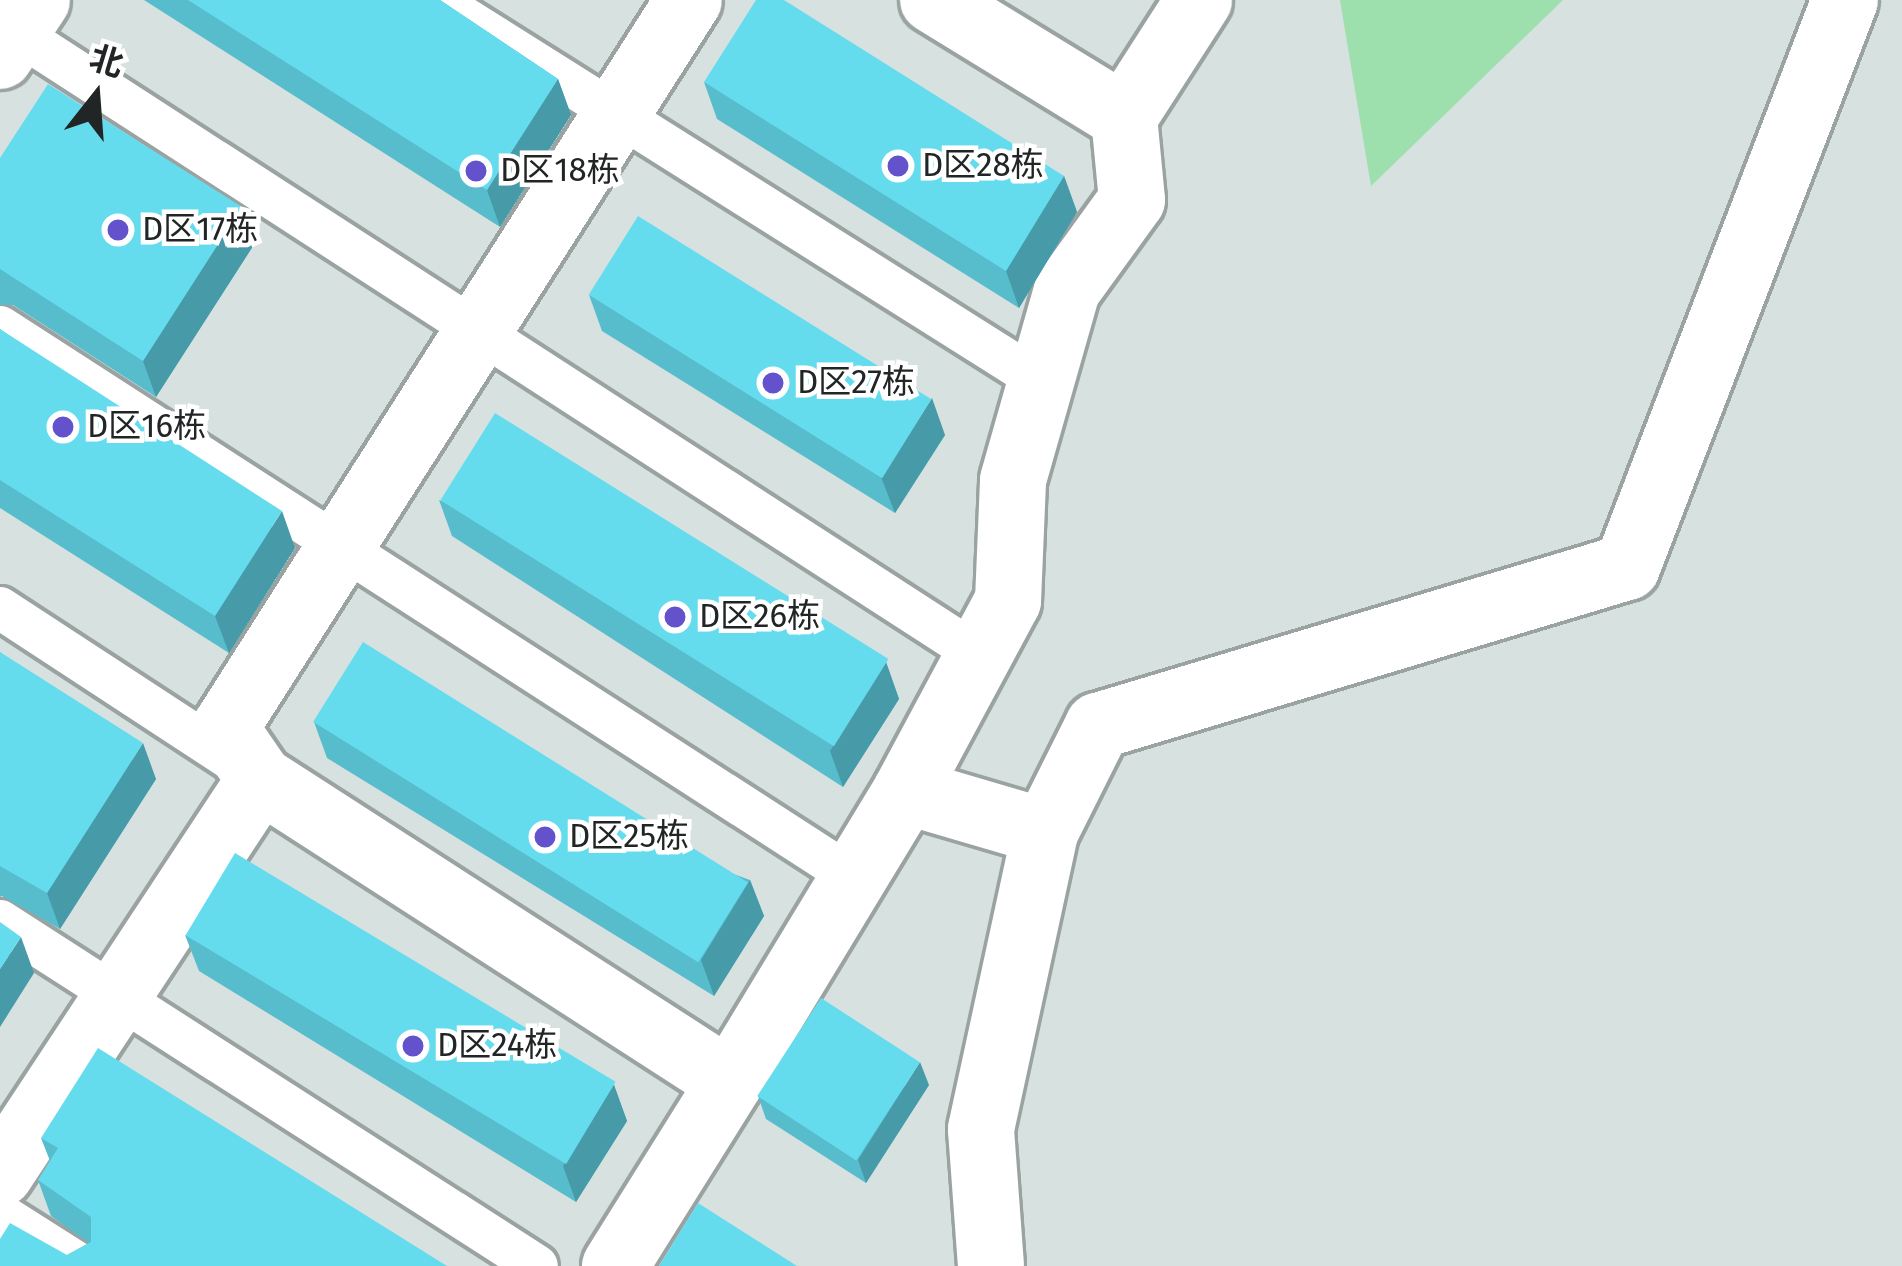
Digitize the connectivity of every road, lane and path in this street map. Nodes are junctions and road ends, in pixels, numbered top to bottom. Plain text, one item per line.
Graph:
1 (436, 0) edge
2 (689, 0) edge
3 (933, 0) edge
4 (1199, 0) edge
5 (1845, 0) edge
6 (13, 28) edge
7 (616, 114) junction
8 (1124, 117) junction
9 (0, 327) edge
10 (478, 331) junction
11 (1046, 384) junction
12 (341, 546) junction
13 (0, 608) edge
14 (979, 655) junction
15 (260, 779) junction
16 (906, 791) junction
17 (1045, 832) junction
18 (856, 878) junction
19 (0, 922) edge
20 (117, 997) junction
21 (730, 1082) junction
22 (0, 1174) edge
23 (0, 1214) edge
24 (82, 1266) edge
25 (537, 1266) edge
26 (615, 1266) edge
27 (991, 1266) edge

1 - 7 lane
2 - 7 street
3 - 8 street
4 - 8 street
5 - 17 street
6 - 10 lane
7 - 10 street
7 - 11 lane
8 - 11 street
9 - 12 lane
10 - 12 street
10 - 14 lane
11 - 14 street
12 - 15 street
12 - 18 lane
13 - 15 lane
14 - 16 street
15 - 20 street
15 - 21 street
16 - 17 street
16 - 18 street
17 - 27 street
18 - 21 street
19 - 20 lane
20 - 22 street
20 - 25 lane
21 - 26 street
23 - 24 lane

